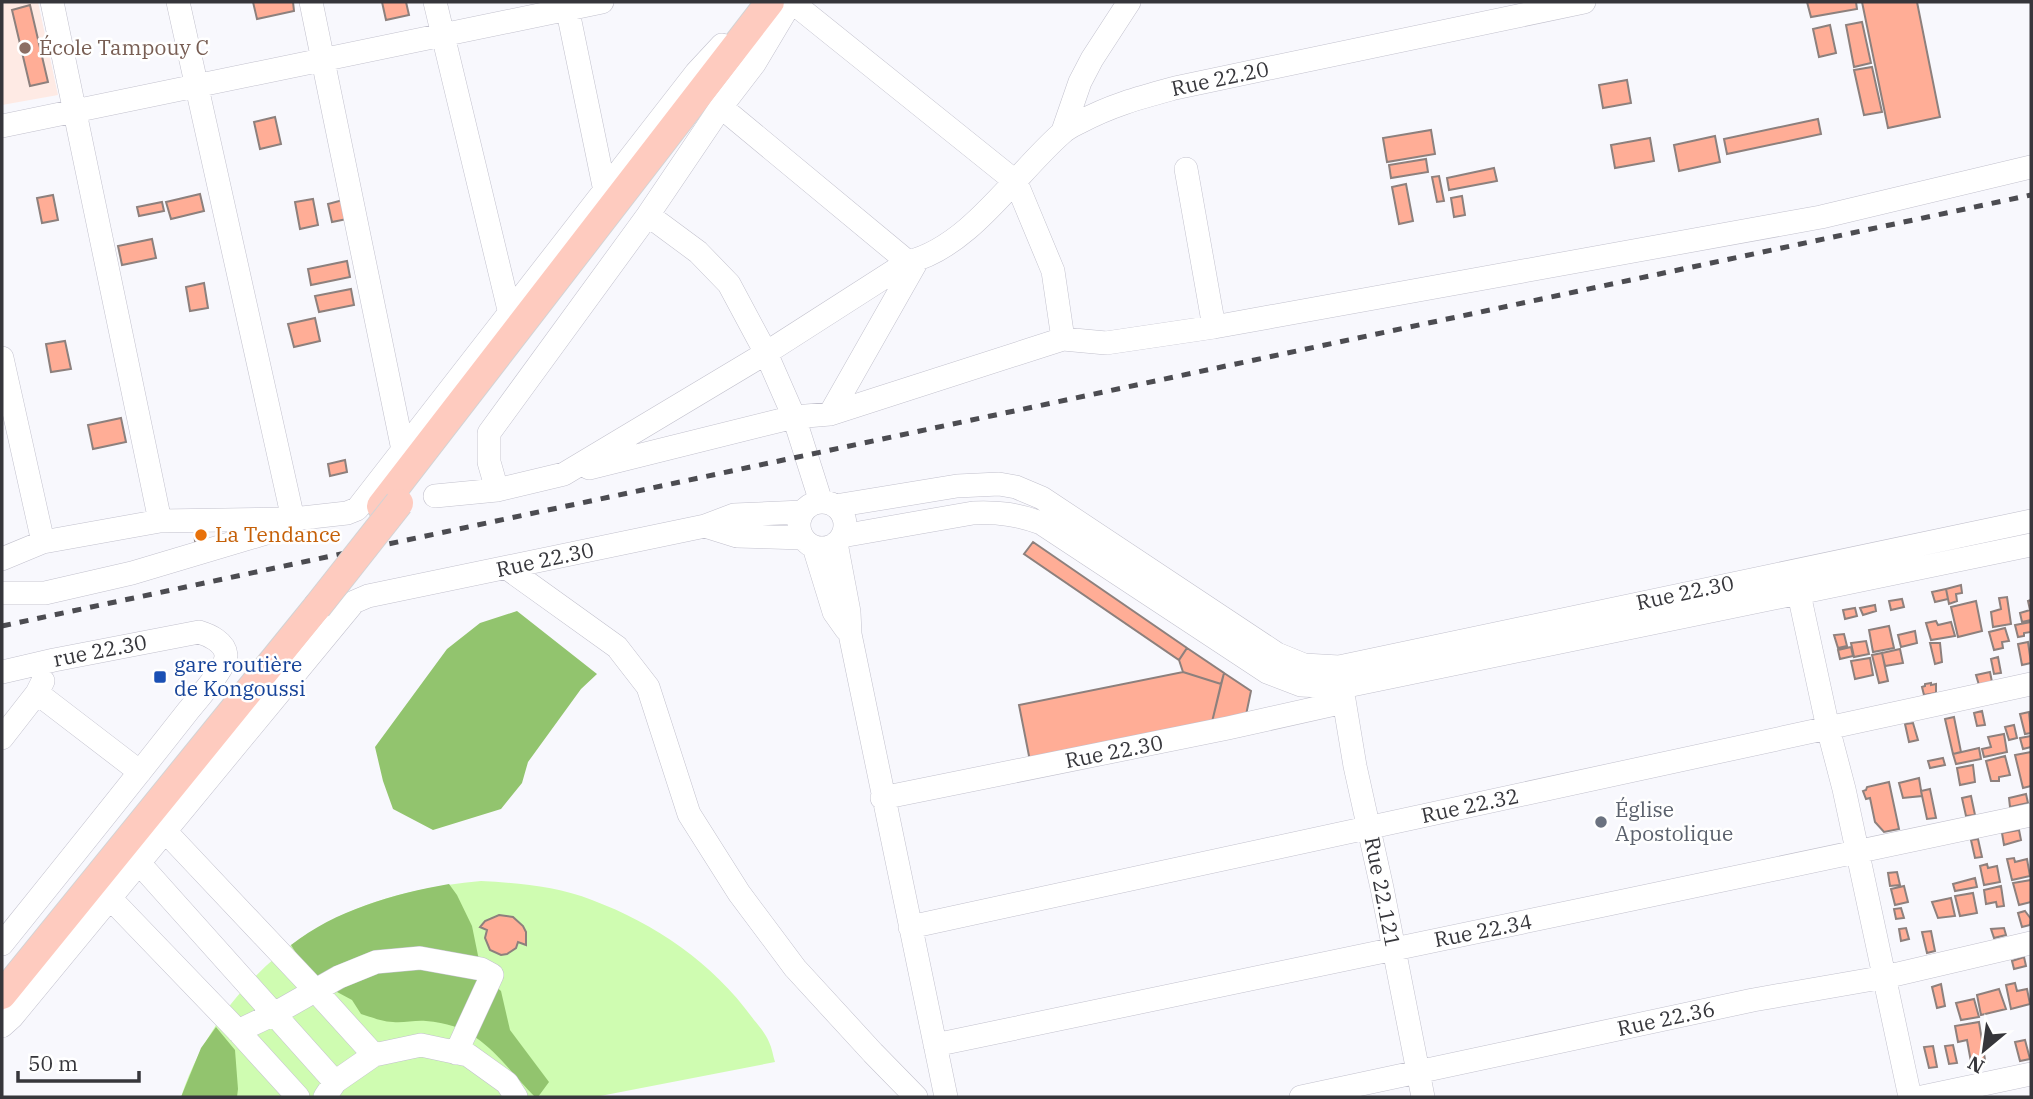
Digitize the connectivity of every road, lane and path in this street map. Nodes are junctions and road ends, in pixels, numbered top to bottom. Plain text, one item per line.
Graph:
1 (52, 2) edge
2 (178, 2) edge
3 (311, 2) edge
4 (436, 2) edge
5 (603, 2) edge
6 (768, 2) edge
7 (792, 2) edge
8 (1129, 2) edge
9 (1584, 2) edge
10 (567, 6) edge
11 (443, 36) junction
12 (323, 60) junction
13 (197, 87) junction
14 (721, 107) junction
15 (75, 111) junction
16 (2, 126) edge
17 (1063, 131) junction
18 (2031, 167) edge
19 (1186, 169) dead end
20 (1016, 182) junction
21 (605, 191) junction
22 (648, 215) junction
23 (913, 261) junction
24 (510, 314) junction
25 (1214, 327) junction
26 (1063, 339) junction
27 (766, 353) junction
28 (2, 358) edge
29 (830, 414) junction
30 (794, 417) junction
31 (403, 450) junction
32 (564, 474) junction
33 (496, 490) junction
34 (435, 496) dead end
35 (379, 506) junction
36 (820, 507) junction
37 (293, 519) junction
38 (160, 521) junction
39 (2031, 521) edge
40 (705, 526) junction
41 (768, 537) junction
42 (824, 541) junction
43 (43, 542) junction
44 (2031, 545) edge
45 (2, 559) edge
46 (507, 568) junction
47 (824, 577) junction
48 (1796, 581) junction
49 (2, 593) edge
50 (308, 608) junction
51 (850, 634) junction
52 (54, 660) junction
53 (2, 672) edge
54 (2031, 684) edge
55 (1342, 685) junction
56 (37, 693) junction
57 (1828, 728) junction
58 (2, 738) edge
59 (140, 772) junction
60 (882, 798) junction
61 (2031, 815) edge
62 (1369, 828) junction
63 (166, 832) junction
64 (1857, 852) junction
65 (139, 863) junction
66 (110, 898) junction
67 (910, 928) junction
68 (2031, 943) edge
69 (2, 944) edge
70 (1393, 948) junction
71 (2, 973) edge
72 (1885, 977) junction
73 (316, 990) junction
74 (2, 995) edge
75 (274, 1014) junction
76 (2, 1026) edge
77 (238, 1031) junction
78 (935, 1045) junction
79 (456, 1053) junction
80 (374, 1055) junction
81 (1418, 1073) junction
82 (2031, 1074) edge
83 (330, 1090) edge
84 (298, 1097) edge
85 (516, 1097) edge
86 (916, 1097) edge
87 (946, 1097) edge
88 (1301, 1097) edge
89 (1423, 1097) edge
90 (1910, 1097) edge
91 (1922, 1097) edge

1 - 15 street
2 - 13 street
3 - 12 street
4 - 11 street
5 - 10 street
6 - 21 street
6 - 35 main road
7 - 14 street
7 - 20 street
7 - 35 main road
8 - 17 street
9 - 17 street, Rue 22.20
10 - 11 street
10 - 21 street
11 - 12 street
11 - 24 street
12 - 13 street
12 - 31 street
13 - 15 street
13 - 37 street
14 - 22 street
14 - 23 street
15 - 16 street
15 - 38 street
17 - 20 street, Rue 22.20
18 - 25 street
19 - 25 street
20 - 23 street, Rue 22.20
20 - 26 street
21 - 24 street
22 - 27 street
22 - 33 street
23 - 27 street, Rue 22.20
23 - 29 street
24 - 31 street
25 - 26 street
26 - 29 street
27 - 30 street
27 - 32 street, Rue 22.20
28 - 43 street
29 - 30 street
30 - 32 street
30 - 36 street
31 - 35 street
32 - 33 street
33 - 34 street
35 - 37 street
35 - 50 main road
36 - 40 street, Rue 22.30
36 - 42 street
36 - 42 street
36 - 55 street, Rue 22.30
37 - 38 street
37 - 49 street
38 - 43 street
39 - 48 street, Rue 22.30
40 - 41 street
40 - 46 street, Rue 22.30
41 - 42 street
41 - 47 street
42 - 47 street
42 - 51 street
42 - 55 street
43 - 45 street
44 - 48 street, Rue 22.30
46 - 63 street, Rue 22.30
46 - 86 street
47 - 51 street
48 - 55 street, Rue 22.30
48 - 57 street
50 - 71 main road
50 - 74 main road
51 - 60 street
52 - 53 street, rue 22.30
52 - 56 street
52 - 59 street, rue 22.30
54 - 57 street, Rue 22.32
55 - 60 street, Rue 22.30
55 - 62 street, Rue 22.121
56 - 58 street
56 - 59 street
57 - 62 street, Rue 22.32
57 - 64 street
59 - 69 street
60 - 67 street
61 - 64 street, Rue 22.34
62 - 67 street, Rue 22.32
62 - 70 street, Rue 22.121
63 - 65 street, Rue 22.30
63 - 73 street
64 - 70 street, Rue 22.34
64 - 72 street
65 - 66 street, Rue 22.30
65 - 75 street
66 - 76 street, Rue 22.30
66 - 77 street
67 - 78 street
68 - 72 street, Rue 22.36
70 - 78 street, Rue 22.34
70 - 81 street, Rue 22.121
72 - 81 street, Rue 22.36
72 - 90 street
73 - 75 street
73 - 79 street
73 - 80 street
75 - 77 street
75 - 83 street
77 - 84 street
78 - 87 street
79 - 80 street
79 - 85 street
80 - 83 street
81 - 88 street, Rue 22.36
81 - 89 street, Rue 22.121
82 - 91 street

